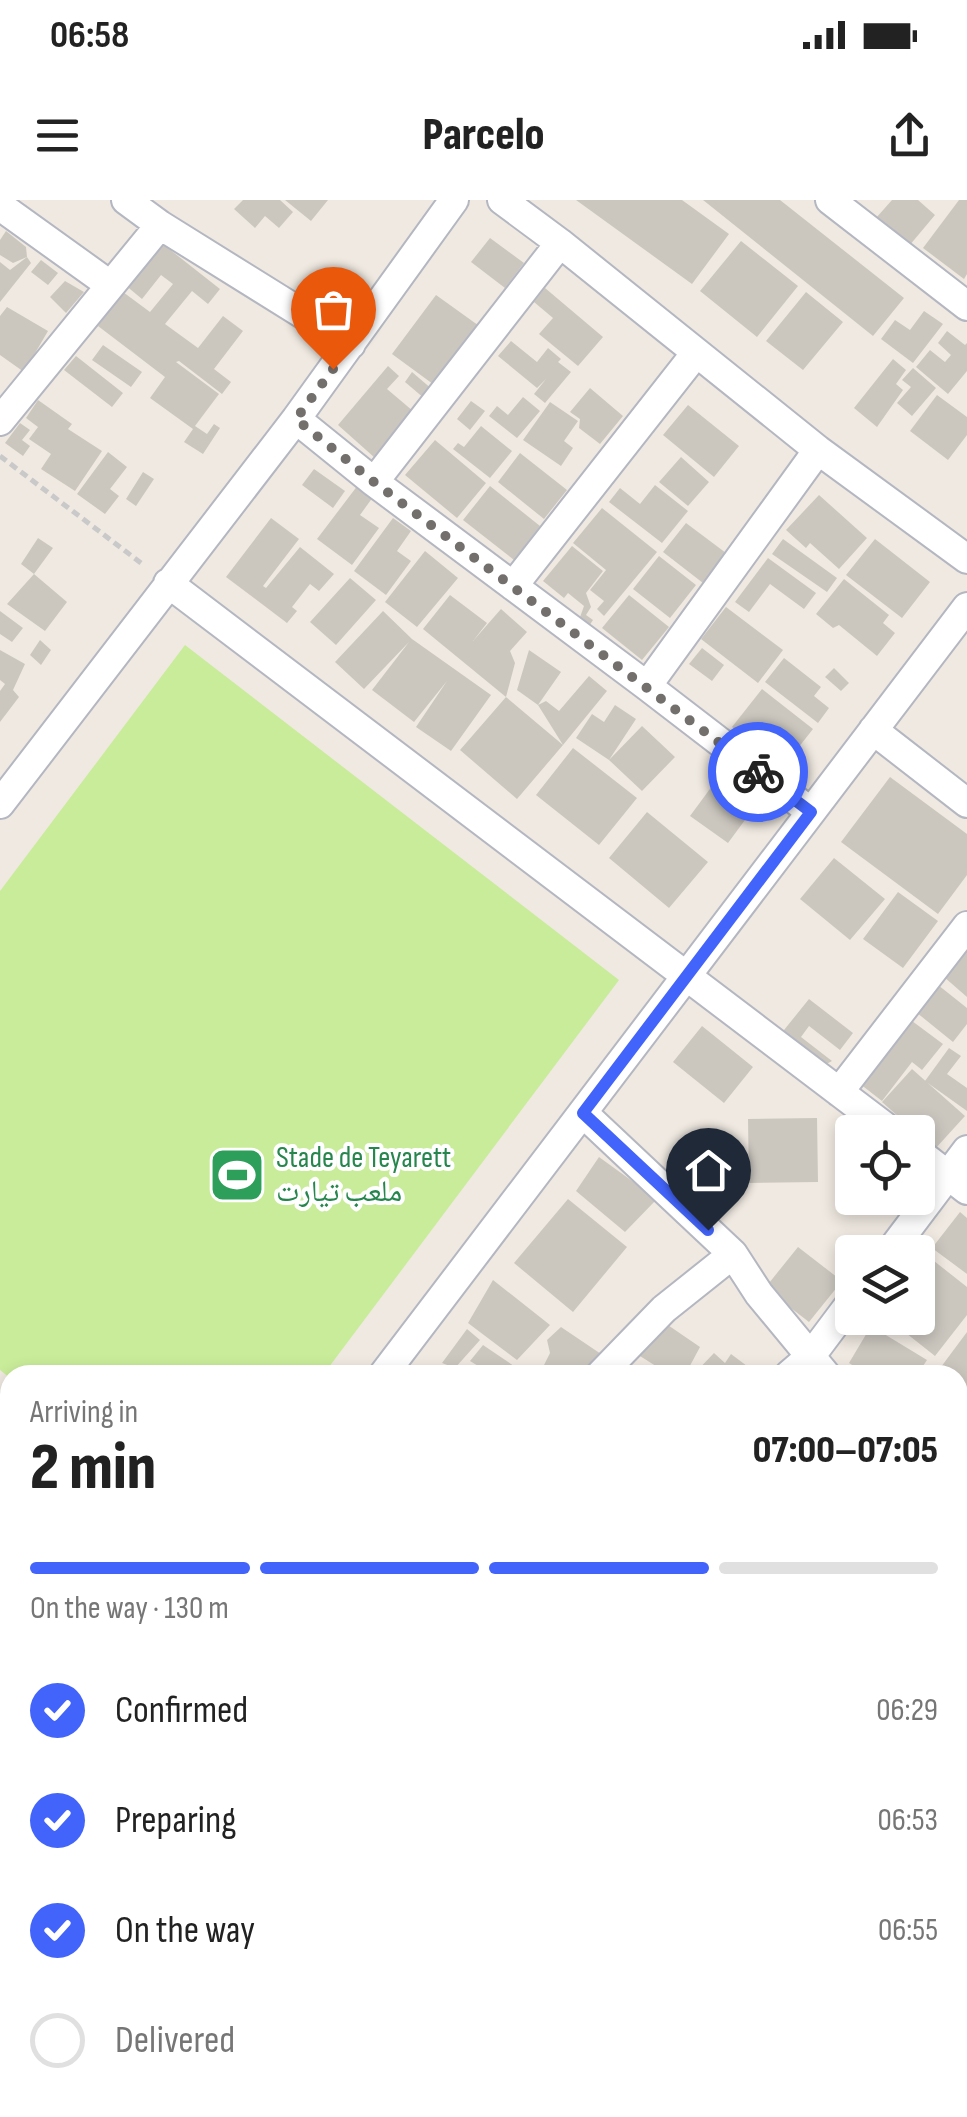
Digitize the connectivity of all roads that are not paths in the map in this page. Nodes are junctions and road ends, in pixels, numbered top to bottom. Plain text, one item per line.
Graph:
1 (126, 200) edge
2 (454, 200) edge
3 (502, 200) edge
4 (847, 205) edge
5 (0, 206) edge
6 (160, 225) junction
7 (560, 243) junction
8 (110, 285) junction
9 (967, 306) edge
10 (351, 344) junction
11 (696, 353) junction
12 (296, 419) junction
13 (0, 421) edge
14 (818, 450) junction
15 (374, 482) junction
16 (967, 559) edge
17 (168, 583) junction
18 (512, 586) junction
19 (967, 606) edge
20 (647, 686) junction
21 (873, 730) junction
22 (967, 803) edge
23 (0, 804) edge
24 (811, 812) junction
25 (967, 926) edge
26 (686, 976) junction
27 (839, 1092) junction
28 (583, 1113) junction
29 (869, 1115) edge
30 (967, 1150) edge
31 (935, 1165) edge
32 (958, 1183) edge
33 (907, 1235) edge
34 (733, 1254) junction
35 (835, 1328) edge
36 (391, 1365) edge
37 (610, 1365) edge
38 (805, 1365) edge
39 (811, 1365) edge

1 - 6 street
2 - 10 street
3 - 7 street
4 - 9 street
5 - 8 street
6 - 8 street
6 - 10 street
7 - 11 street
7 - 15 street
8 - 13 street
10 - 12 street
11 - 14 street
11 - 18 street
12 - 15 street
12 - 17 street
14 - 16 street
14 - 20 street
15 - 18 street
17 - 23 street
17 - 26 street
18 - 20 street
19 - 21 street
20 - 24 street
21 - 22 street
21 - 24 street
24 - 26 street
25 - 27 street
26 - 27 street
26 - 28 street
27 - 29 street
28 - 34 street
28 - 36 street
30 - 32 street
31 - 32 street
32 - 33 street
34 - 37 street
34 - 38 street
35 - 39 street

